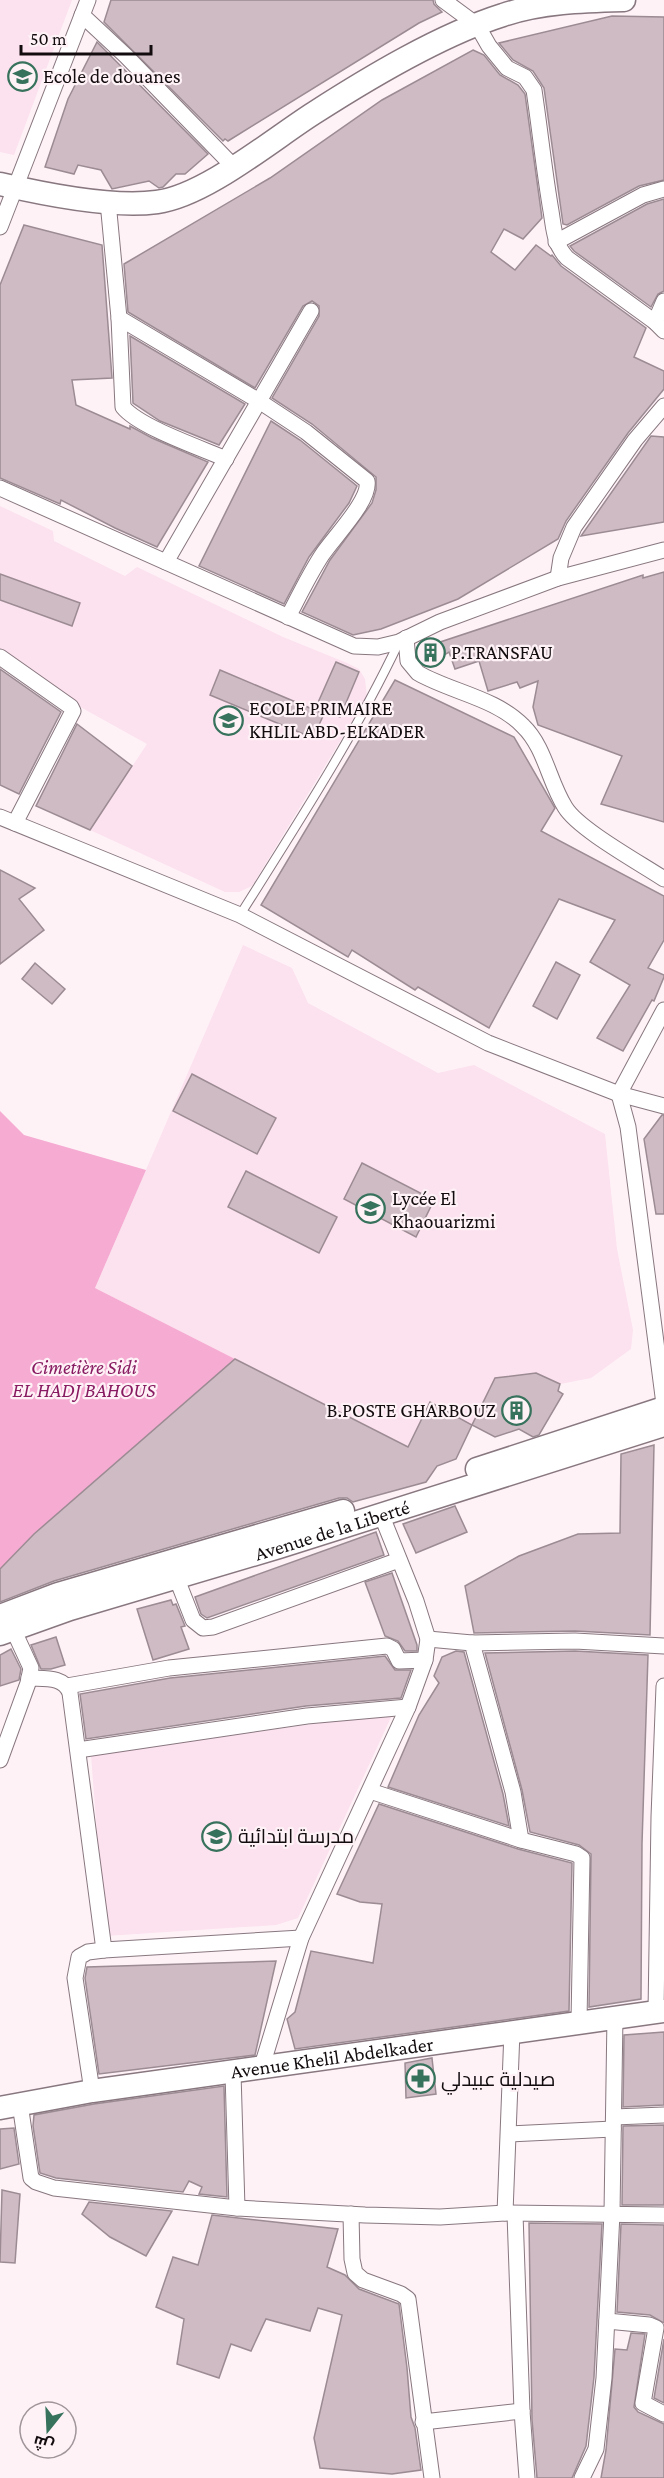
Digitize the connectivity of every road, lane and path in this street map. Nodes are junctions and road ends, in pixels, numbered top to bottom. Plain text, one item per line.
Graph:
1 (88, 0) edge
2 (443, 0) edge
3 (624, 0) edge
4 (561, 2) edge
5 (82, 15) junction
6 (477, 25) junction
7 (233, 166) junction
8 (8, 186) edge
9 (664, 189) edge
10 (108, 202) junction
11 (0, 227) edge
12 (556, 242) junction
13 (664, 301) edge
14 (311, 311) dead end
15 (119, 318) junction
16 (660, 327) edge
17 (259, 401) junction
18 (664, 406) edge
19 (226, 459) junction
20 (0, 488) edge
21 (664, 550) edge
22 (166, 562) junction
23 (558, 578) junction
24 (288, 617) junction
25 (403, 640) junction
26 (0, 657) edge
27 (0, 817) edge
28 (15, 823) junction
29 (664, 879) edge
30 (240, 915) junction
31 (664, 1010) edge
32 (619, 1094) junction
33 (664, 1106) edge
34 (664, 1406) edge
35 (664, 1425) edge
36 (381, 1514) junction
37 (399, 1560) junction
38 (172, 1569) junction
39 (4, 1626) edge
40 (428, 1639) junction
41 (472, 1643) junction
42 (664, 1646) edge
43 (424, 1660) junction
44 (29, 1678) junction
45 (67, 1686) junction
46 (664, 1688) edge
47 (408, 1707) junction
48 (78, 1750) junction
49 (0, 1760) edge
50 (369, 1791) junction
51 (521, 1840) junction
52 (301, 1938) junction
53 (104, 1950) junction
54 (660, 2011) edge
55 (615, 2016) junction
56 (579, 2021) junction
57 (512, 2031) junction
58 (262, 2066) junction
59 (233, 2073) junction
60 (92, 2091) junction
61 (10, 2106) edge
62 (664, 2115) edge
63 (613, 2123) junction
64 (509, 2134) junction
65 (237, 2208) junction
66 (612, 2213) junction
67 (351, 2214) junction
68 (510, 2214) junction
69 (664, 2215) edge
70 (607, 2321) junction
71 (522, 2410) junction
72 (664, 2414) edge
73 (423, 2422) junction
74 (432, 2478) edge
75 (527, 2478) edge
76 (582, 2478) edge

1 - 5 street
2 - 6 street
3 - 4 street
4 - 6 street
5 - 7 street
5 - 8 street
6 - 7 street
6 - 12 street
7 - 10 street
8 - 10 street
8 - 11 street
9 - 12 street
10 - 15 street
12 - 16 street
13 - 16 street
14 - 17 street
15 - 17 street
15 - 19 street
17 - 19 street
17 - 24 street
18 - 23 street
19 - 22 street
20 - 22 street
21 - 23 street
22 - 24 street
23 - 25 street
24 - 25 street
25 - 29 street
25 - 30 lane
26 - 28 street
27 - 28 street
28 - 30 street
30 - 32 street
31 - 32 street
32 - 33 street
32 - 34 street
34 - 38 street, Avenue de la Liberté
35 - 36 street, Avenue de la Liberté
36 - 37 street
36 - 38 street, Avenue de la Liberté
37 - 38 street
37 - 40 street
38 - 39 street, Avenue de la Liberté
39 - 44 street
40 - 41 street
40 - 43 street
41 - 42 street
41 - 51 street
43 - 45 street
43 - 47 street
44 - 45 street
44 - 49 street
45 - 48 street
46 - 54 street
47 - 48 street
47 - 50 street
48 - 53 street
50 - 51 street
50 - 52 street
51 - 56 street
52 - 53 street
52 - 58 street
53 - 60 street
54 - 55 street, Avenue Khelil Abdelkader
55 - 56 street, Avenue Khelil Abdelkader
55 - 63 street
56 - 57 street, Avenue Khelil Abdelkader
57 - 58 street, Avenue Khelil Abdelkader
57 - 64 street
58 - 59 street, Avenue Khelil Abdelkader
59 - 60 street, Avenue Khelil Abdelkader
59 - 65 street
60 - 61 street, Avenue Khelil Abdelkader
61 - 65 street
62 - 63 street
63 - 64 street
63 - 66 street
64 - 68 street
65 - 67 street
66 - 68 street
66 - 69 street
66 - 70 street
67 - 68 street
67 - 73 street
68 - 71 street
70 - 72 street
70 - 76 street
71 - 73 street
71 - 75 street
73 - 74 street

